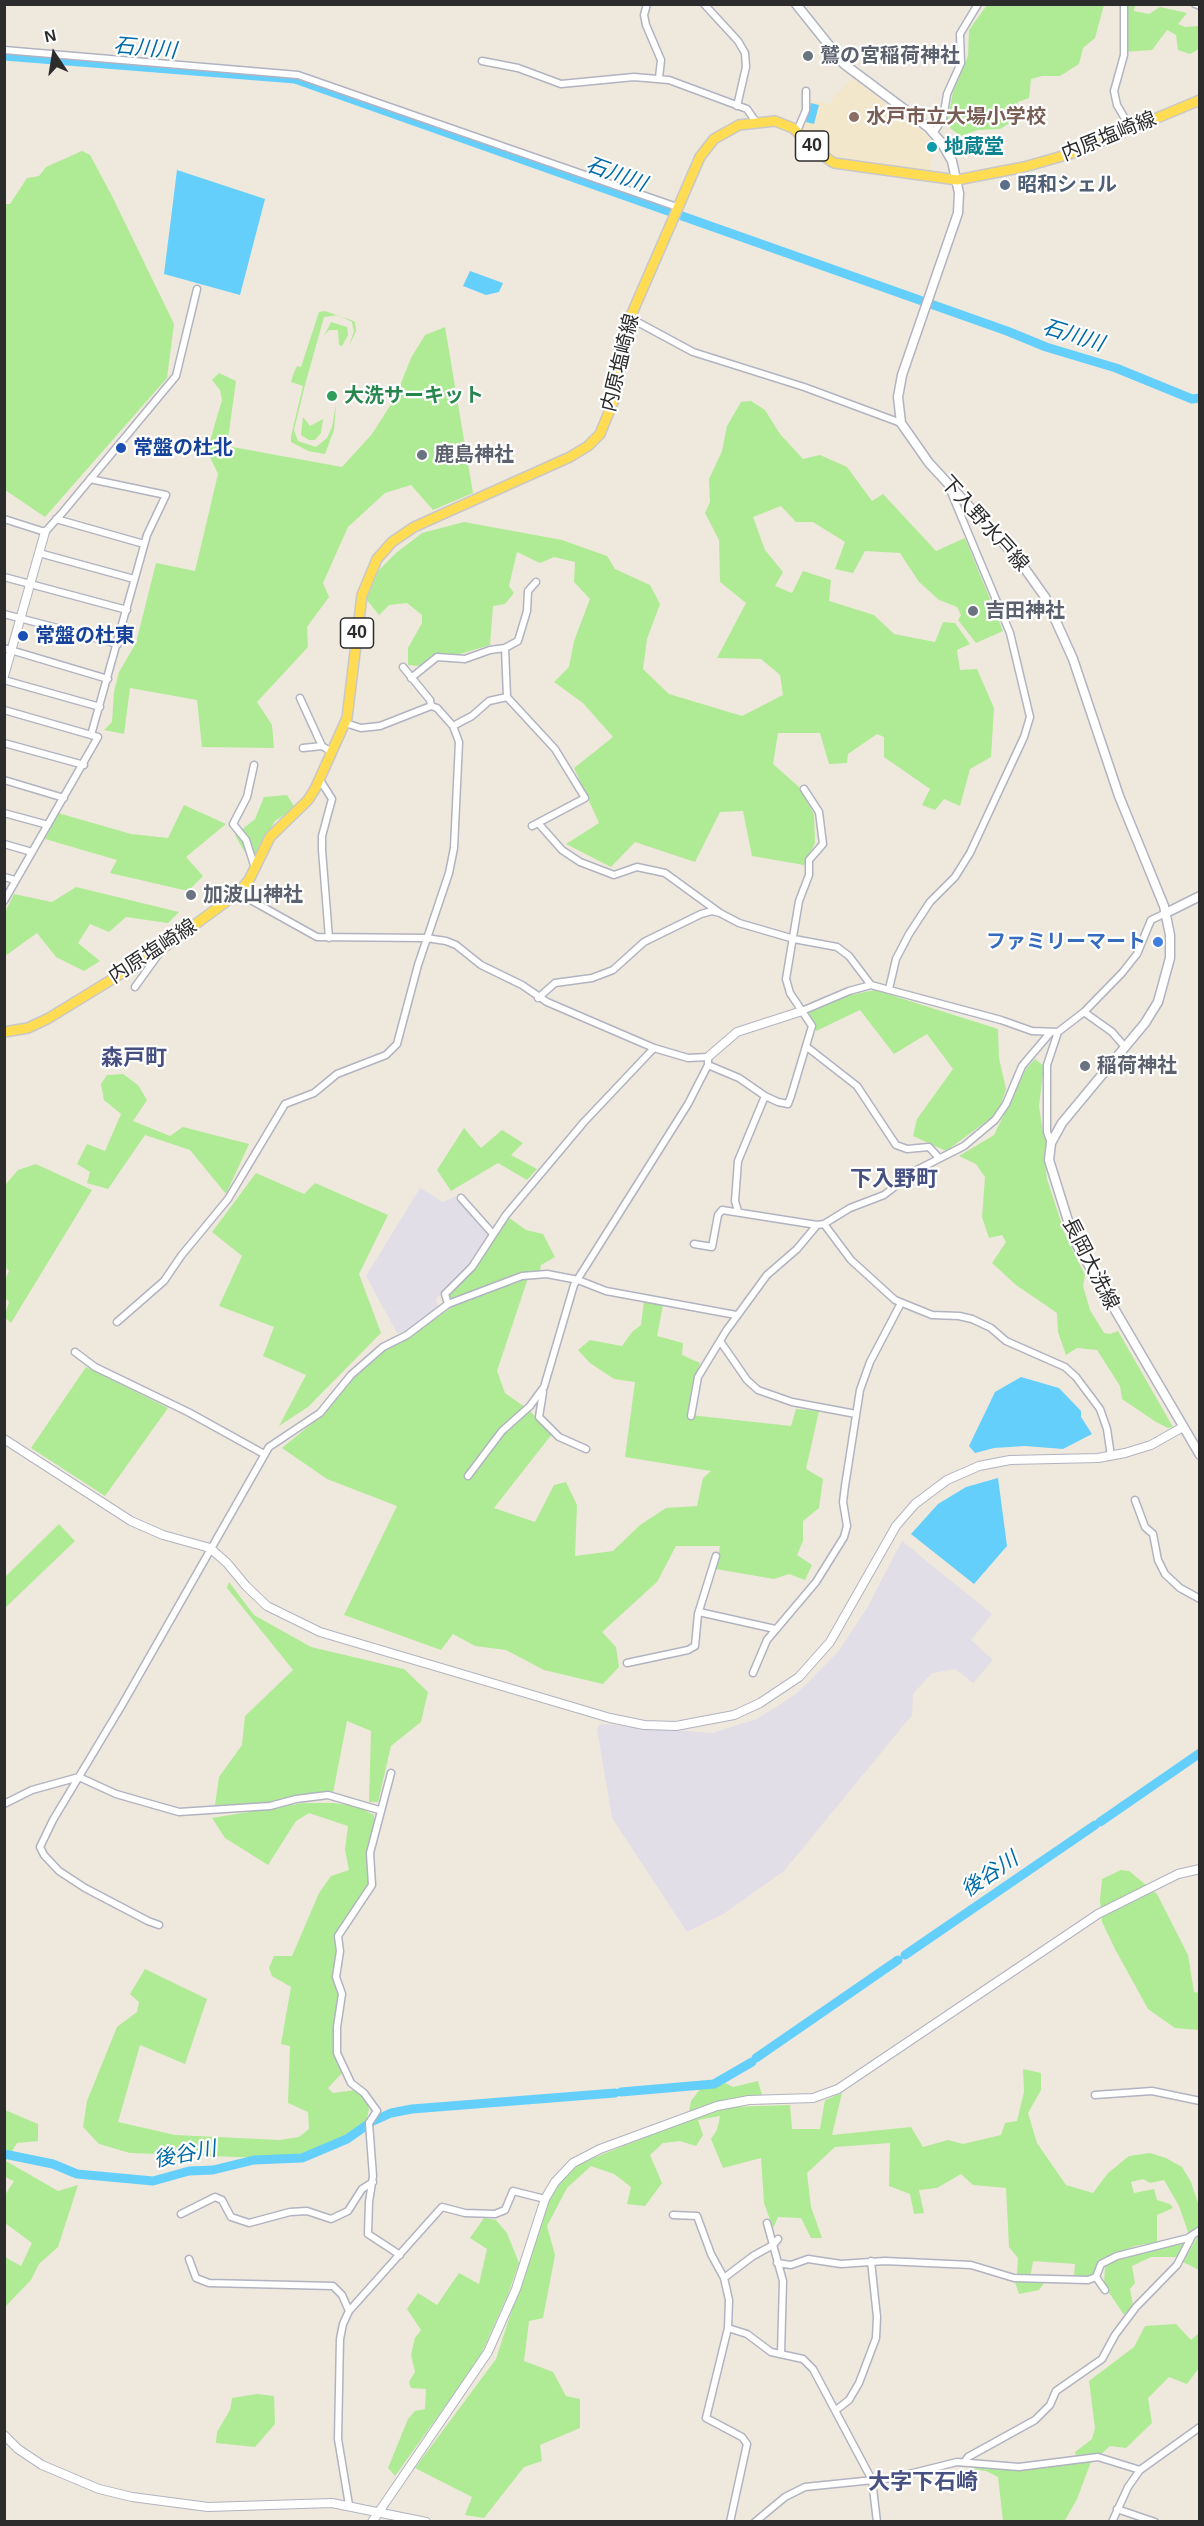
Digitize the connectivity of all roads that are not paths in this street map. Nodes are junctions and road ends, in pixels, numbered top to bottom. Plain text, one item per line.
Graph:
1 (646, 4) edge
2 (704, 4) edge
3 (796, 4) edge
4 (978, 4) edge
5 (1124, 4) edge
6 (4, 50) edge
7 (482, 61) dead end
8 (659, 78) junction
9 (806, 91) dead end
10 (1200, 100) edge
11 (737, 106) junction
12 (756, 122) junction
13 (1131, 129) junction
14 (797, 131) junction
15 (933, 133) junction
16 (957, 180) junction
17 (676, 211) junction
18 (197, 289) dead end
19 (630, 318) junction
20 (901, 423) junction
21 (90, 479) junction
22 (948, 485) junction
23 (4, 519) edge
24 (56, 519) junction
25 (45, 532) junction
26 (144, 544) junction
27 (39, 553) junction
28 (4, 577) edge
29 (134, 579) junction
30 (536, 582) dead end
31 (31, 584) junction
32 (127, 610) junction
33 (4, 614) edge
34 (21, 619) junction
35 (118, 644) junction
36 (506, 648) junction
37 (8, 649) edge
38 (403, 667) dead end
39 (4, 678) edge
40 (411, 678) junction
41 (108, 679) junction
42 (507, 697) junction
43 (300, 698) dead end
44 (431, 706) junction
45 (100, 707) junction
46 (4, 710) edge
47 (345, 723) junction
48 (453, 726) junction
49 (92, 735) junction
50 (4, 743) edge
51 (322, 746) junction
52 (303, 748) dead end
53 (332, 752) junction
54 (84, 765) junction
55 (254, 765) dead end
56 (4, 780) edge
57 (320, 780) junction
58 (804, 789) dead end
59 (64, 798) junction
60 (4, 813) edge
61 (48, 825) junction
62 (4, 844) edge
63 (32, 852) junction
64 (255, 868) junction
65 (4, 877) edge
66 (15, 880) junction
67 (238, 893) junction
68 (1200, 896) edge
69 (4, 901) edge
70 (720, 913) junction
71 (1166, 913) junction
72 (329, 938) junction
73 (426, 938) junction
74 (794, 939) junction
75 (163, 948) junction
76 (871, 986) junction
77 (135, 987) dead end
78 (889, 989) junction
79 (538, 998) junction
80 (802, 1011) junction
81 (1084, 1012) junction
82 (4, 1032) edge
83 (1058, 1032) junction
84 (1050, 1033) junction
85 (807, 1047) junction
86 (1125, 1047) junction
87 (654, 1048) junction
88 (708, 1061) junction
89 (765, 1096) junction
90 (1050, 1143) junction
91 (939, 1158) junction
92 (462, 1198) dead end
93 (738, 1211) junction
94 (825, 1224) junction
95 (817, 1225) junction
96 (493, 1234) junction
97 (694, 1244) dead end
98 (578, 1280) junction
99 (448, 1304) junction
100 (901, 1304) junction
101 (736, 1315) junction
102 (117, 1322) dead end
103 (720, 1341) junction
104 (75, 1352) dead end
105 (544, 1387) junction
106 (856, 1414) junction
107 (691, 1416) dead end
108 (1183, 1427) junction
109 (4, 1439) edge
110 (586, 1449) dead end
111 (264, 1454) junction
112 (1200, 1455) edge
113 (1112, 1456) junction
114 (468, 1476) dead end
115 (1135, 1500) dead end
116 (210, 1548) junction
117 (716, 1556) dead end
118 (1200, 1599) edge
119 (699, 1612) junction
120 (775, 1629) junction
121 (627, 1663) dead end
122 (753, 1673) dead end
123 (391, 1773) dead end
124 (79, 1777) junction
125 (4, 1804) edge
126 (379, 1810) junction
127 (1200, 1869) edge
128 (159, 1925) dead end
129 (1095, 2095) dead end
130 (1200, 2101) edge
131 (373, 2182) junction
132 (544, 2199) junction
133 (181, 2214) dead end
134 (673, 2215) dead end
135 (767, 2223) dead end
136 (1200, 2230) edge
137 (1192, 2236) junction
138 (776, 2242) junction
139 (400, 2255) junction
140 (189, 2259) dead end
141 (871, 2262) junction
142 (777, 2263) junction
143 (1096, 2277) junction
144 (724, 2278) junction
145 (1105, 2290) dead end
146 (349, 2310) junction
147 (728, 2328) junction
148 (781, 2354) junction
149 (836, 2410) junction
150 (1200, 2427) edge
151 (4, 2435) edge
152 (965, 2461) junction
153 (1140, 2470) junction
154 (872, 2480) junction
155 (349, 2505) junction
156 (1118, 2509) junction
157 (377, 2511) junction
158 (372, 2522) edge
159 (426, 2522) edge
160 (730, 2522) edge
161 (755, 2522) edge
162 (877, 2522) edge
163 (1112, 2522) edge
164 (1155, 2522) edge

1 - 8 street
2 - 11 street
3 - 15 main road, 下入野水戸線
4 - 15 street
5 - 13 street
6 - 17 street
7 - 8 street
8 - 11 street
9 - 14 street
10 - 13 main road, 内原塩崎線 / 40
11 - 12 street
12 - 14 main road, 内原塩崎線 / 40
12 - 17 main road, 内原塩崎線 / 40
13 - 16 main road, 内原塩崎線 / 40
14 - 16 main road, 内原塩崎線 / 40
15 - 16 main road, 下入野水戸線
16 - 20 main road, 下入野水戸線
17 - 19 main road, 内原塩崎線 / 40
18 - 21 street
19 - 20 street
19 - 47 main road, 内原塩崎線 / 40
20 - 22 main road, 下入野水戸線
21 - 24 street
21 - 26 street
22 - 71 main road, 下入野水戸線
22 - 78 street
23 - 25 street
24 - 25 street
24 - 26 street
25 - 27 street
26 - 29 street
27 - 29 street
27 - 31 street
28 - 31 street
29 - 32 street
30 - 36 street
31 - 32 street
31 - 34 street
32 - 35 street
33 - 34 street
34 - 35 street
34 - 37 street
35 - 41 street
36 - 40 street
36 - 42 street
37 - 39 street
37 - 41 street
38 - 40 street
39 - 45 street
40 - 44 street
41 - 45 street
42 - 48 street
42 - 70 street
43 - 51 street
44 - 47 street
44 - 48 street
45 - 49 street
46 - 49 street
47 - 53 main road, 内原塩崎線 / 40
48 - 73 street
49 - 54 street
50 - 54 street
51 - 52 street
51 - 53 street
53 - 57 main road, 内原塩崎線 / 40
54 - 59 street
55 - 64 street
56 - 59 street
57 - 64 main road, 内原塩崎線 / 40
57 - 72 street
58 - 74 street
59 - 61 street
60 - 61 street
61 - 63 street
62 - 63 street
63 - 66 street
64 - 67 main road, 内原塩崎線 / 40
65 - 66 street
66 - 69 street
67 - 72 street
67 - 75 main road, 内原塩崎線 / 40
68 - 71 main road
70 - 74 street
70 - 79 street
71 - 81 street
71 - 86 main road
72 - 73 street
73 - 79 street
73 - 102 street
74 - 76 street
74 - 80 street
75 - 77 street
75 - 82 main road, 内原塩崎線 / 40
76 - 78 street
76 - 80 street
78 - 84 street
79 - 87 street
80 - 85 street
80 - 88 street
81 - 83 street
81 - 86 street
83 - 84 street
83 - 90 street
84 - 91 street
85 - 89 street
85 - 91 street
86 - 90 main road
87 - 88 street
87 - 96 street
88 - 89 street
88 - 98 street
89 - 93 street
90 - 108 main road, 長岡大洗線
91 - 94 street
92 - 96 street
93 - 95 street
93 - 97 street
94 - 95 street
94 - 100 street
95 - 101 street
96 - 99 street
98 - 99 street
98 - 101 street
98 - 105 street
99 - 111 street
100 - 106 street
100 - 113 street
101 - 103 street
103 - 106 street
103 - 107 street
104 - 111 street
105 - 110 street
105 - 114 street
106 - 120 street
108 - 112 main road, 長岡大洗線
108 - 113 street
109 - 116 street
111 - 116 street
113 - 116 street
115 - 118 street
116 - 124 street
117 - 119 street
119 - 120 street
119 - 121 street
120 - 122 street
123 - 126 street
124 - 125 street
124 - 126 street
124 - 128 street
126 - 131 street
127 - 132 street
129 - 130 street
131 - 133 street
131 - 139 street
132 - 139 street
132 - 157 street
134 - 144 street
135 - 138 street
136 - 137 street
137 - 143 street
137 - 152 street
138 - 142 street
138 - 144 street
139 - 146 street
140 - 146 street
141 - 142 street
141 - 143 street
141 - 149 street
142 - 148 street
143 - 145 street
144 - 147 street
146 - 155 street
147 - 148 street
147 - 160 street
148 - 149 street
149 - 154 street
150 - 153 street
151 - 155 street
152 - 153 street
152 - 154 street
153 - 156 street
154 - 161 street
154 - 162 street
155 - 157 street
156 - 163 street
156 - 164 street
157 - 158 street
157 - 159 street

